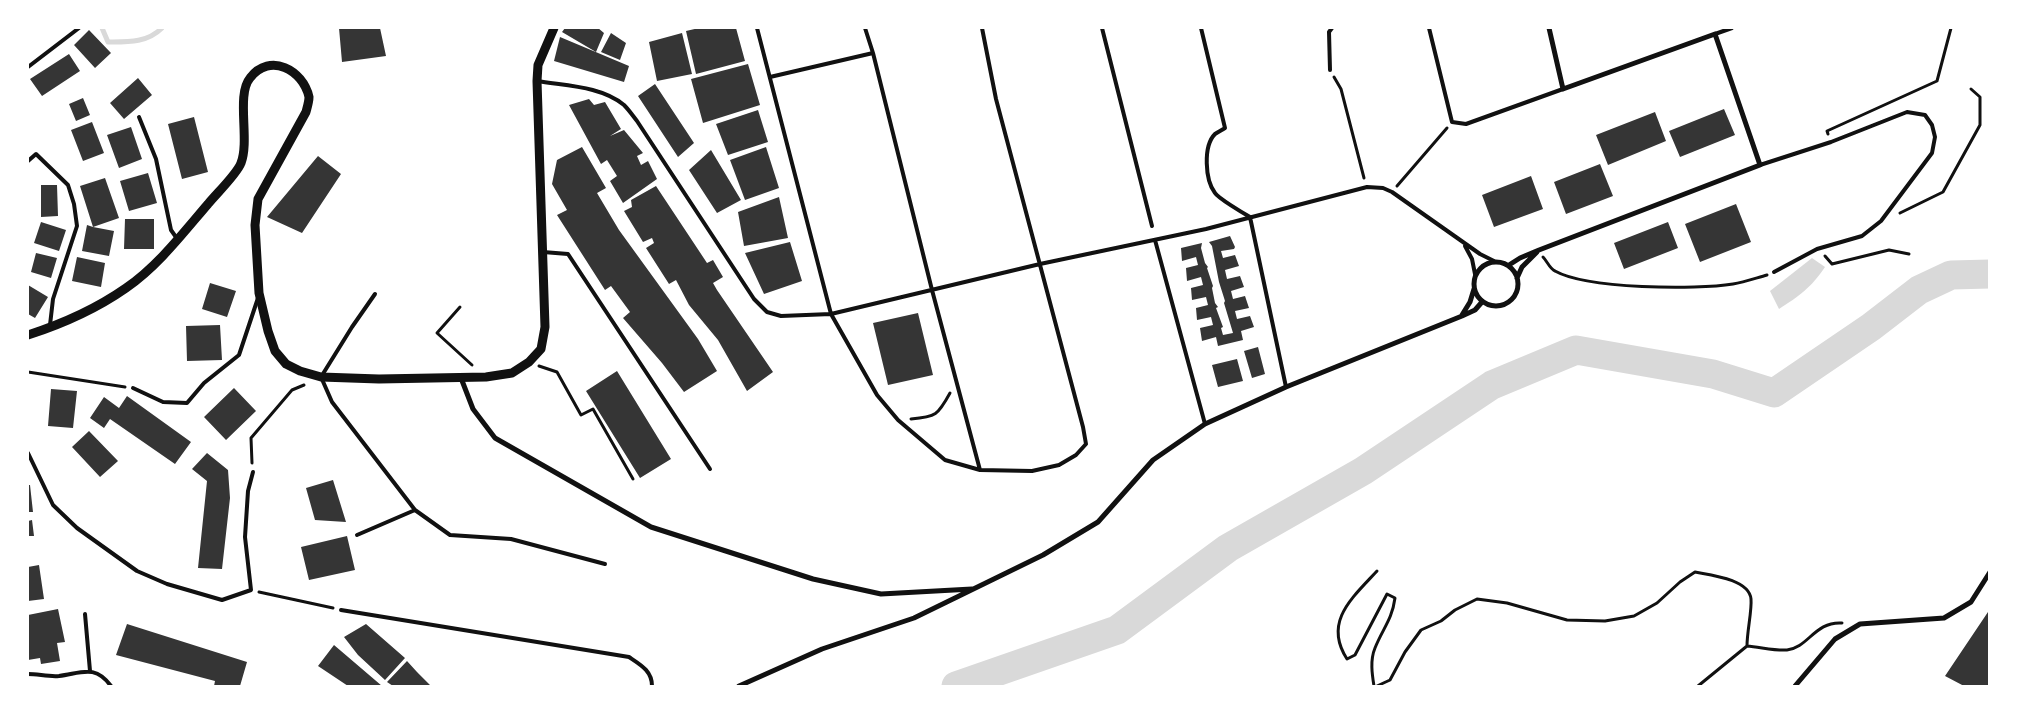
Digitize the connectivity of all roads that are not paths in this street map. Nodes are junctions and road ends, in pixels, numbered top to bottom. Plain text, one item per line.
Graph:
1 (79, 28) edge
2 (554, 28) edge
3 (757, 28) edge
4 (865, 28) edge
5 (982, 28) edge
6 (1102, 28) edge
7 (1201, 28) edge
8 (1332, 28) edge
9 (1429, 28) edge
10 (1550, 28) edge
11 (1732, 28) edge
12 (1714, 34) junction
13 (873, 53) junction
14 (28, 67) edge
15 (1330, 70) road end
16 (770, 77) junction
17 (537, 81) junction
18 (1563, 89) junction
19 (139, 117) dead end
20 (28, 161) edge
21 (1760, 165) junction
22 (1250, 217) junction
23 (1152, 226) dead end
24 (178, 240) junction
25 (1155, 240) junction
26 (1464, 244) junction
27 (1539, 250) junction
28 (543, 252) junction
29 (1494, 261) junction
30 (1040, 264) junction
31 (1509, 265) junction
32 (1774, 272) road end
33 (1475, 274) junction
34 (1517, 278) junction
35 (1474, 289) junction
36 (932, 290) junction
37 (260, 293) junction
38 (375, 294) dead end
39 (1482, 302) junction
40 (831, 314) junction
41 (1462, 316) junction
42 (50, 328) junction
43 (28, 335) edge
44 (321, 377) junction
45 (461, 378) junction
46 (1286, 387) junction
47 (133, 388) road end
48 (1205, 424) junction
49 (28, 453) edge
50 (710, 469) dead end
51 (980, 470) junction
52 (253, 472) road end
53 (415, 510) junction
54 (357, 535) dead end
55 (605, 564) dead end
56 (1990, 572) edge
57 (975, 588) junction
58 (341, 610) road end
59 (85, 614) dead end
60 (90, 671) junction
61 (28, 674) edge
62 (111, 686) edge
63 (652, 686) edge
64 (739, 686) edge
65 (1795, 686) edge

1 - 14 lane
2 - 17 street
3 - 16 lane
4 - 13 lane
5 - 30 lane
6 - 23 lane
7 - 22 lane
8 - 15 lane
9 - 18 lane
10 - 18 street
11 - 12 lane
12 - 18 street
12 - 21 street
13 - 16 lane
13 - 36 lane
16 - 40 lane
17 - 28 street
17 - 40 lane
19 - 24 lane
20 - 42 lane
21 - 27 street
21 - 32 lane
22 - 25 lane
22 - 26 lane
22 - 46 lane
24 - 37 street
24 - 42 street
25 - 30 lane
25 - 48 lane
26 - 29 lane
26 - 33 lane
27 - 31 street
27 - 34 street
28 - 45 street
28 - 50 lane
29 - 31 street
29 - 33 street
30 - 36 lane
30 - 51 lane
31 - 34 street
33 - 35 street
34 - 39 street
35 - 39 street
35 - 41 street
36 - 40 lane
36 - 51 lane
37 - 44 street
37 - 47 lane
38 - 44 lane
39 - 41 street
40 - 51 lane
41 - 46 street
42 - 43 street
44 - 45 street
44 - 53 lane
45 - 57 street
46 - 48 street
48 - 57 street
49 - 52 lane
53 - 54 lane
53 - 55 lane
56 - 65 street
57 - 64 street
58 - 63 lane
59 - 60 lane
60 - 61 lane
60 - 62 lane

